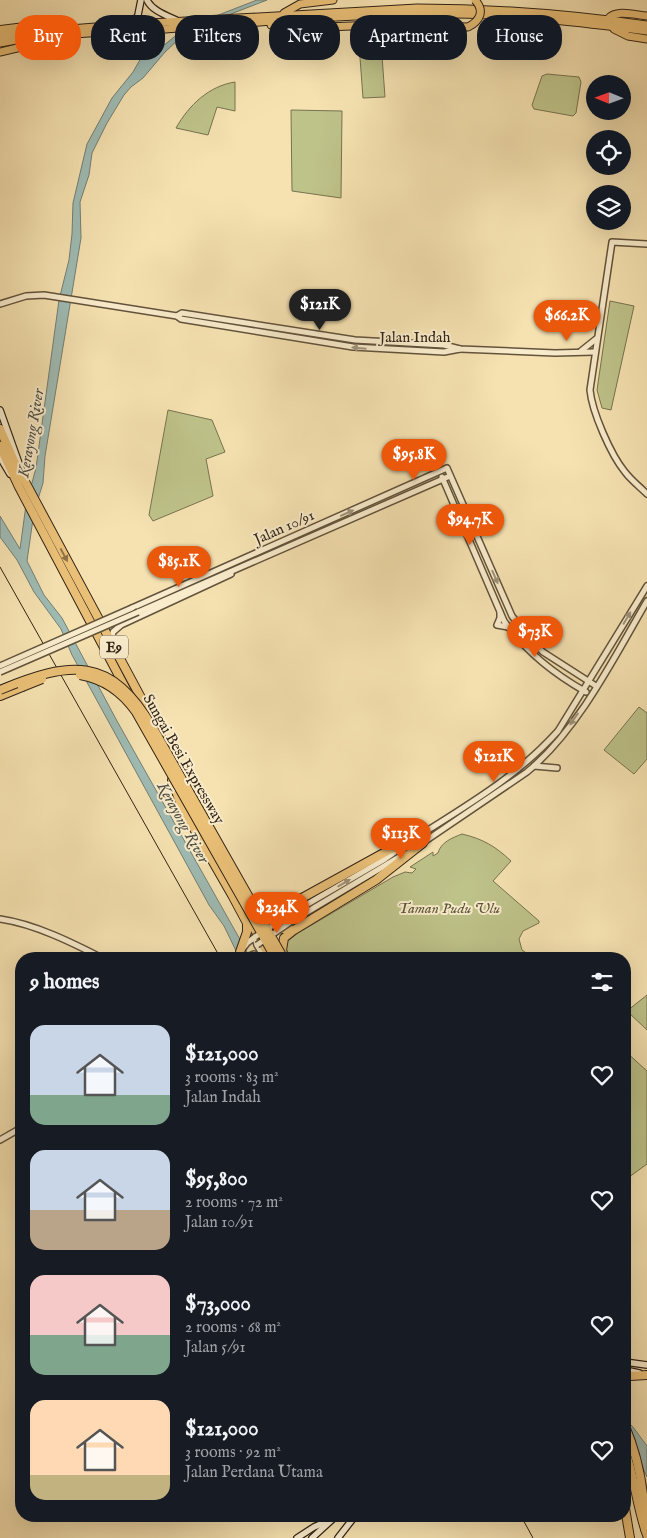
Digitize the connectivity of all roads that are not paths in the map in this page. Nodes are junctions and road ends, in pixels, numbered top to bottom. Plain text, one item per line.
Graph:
1 (141, 0) edge
2 (147, 0) edge
3 (332, 0) edge
4 (475, 0) edge
5 (282, 14) junction
6 (138, 15) edge
7 (647, 16) edge
8 (259, 17) edge
9 (175, 20) edge
10 (259, 22) edge
11 (259, 23) edge
12 (608, 23) junction
13 (647, 25) edge
14 (175, 27) edge
15 (15, 28) edge
16 (0, 30) edge
17 (647, 32) edge
18 (81, 33) edge
19 (15, 36) edge
20 (0, 37) edge
21 (647, 39) edge
22 (15, 40) edge
23 (0, 43) edge
24 (15, 48) edge
25 (0, 52) edge
26 (647, 244) edge
27 (0, 304) edge
28 (596, 339) junction
29 (580, 352) junction
30 (594, 352) junction
31 (0, 410) edge
32 (0, 429) edge
33 (1, 451) edge
34 (439, 472) junction
35 (450, 476) junction
36 (24, 478) junction
37 (442, 479) junction
38 (20, 488) junction
39 (647, 494) edge
40 (244, 566) junction
41 (647, 586) edge
42 (647, 601) edge
43 (500, 610) junction
44 (509, 628) junction
45 (111, 641) junction
46 (624, 641) junction
47 (609, 648) junction
48 (0, 666) edge
49 (0, 672) edge
50 (594, 673) junction
51 (580, 675) junction
52 (589, 681) junction
53 (575, 685) junction
54 (596, 686) junction
55 (0, 690) edge
56 (584, 690) junction
57 (591, 694) junction
58 (0, 696) edge
59 (576, 702) junction
60 (533, 766) junction
61 (558, 768) dead end
62 (170, 773) junction
63 (412, 840) joint
64 (423, 843) joint
65 (252, 906) junction
66 (284, 913) junction
67 (0, 919) edge
68 (293, 925) junction
69 (255, 936) junction
70 (257, 945) junction
71 (91, 952) edge
72 (241, 952) edge
73 (244, 952) edge
74 (247, 952) edge
75 (260, 952) edge
76 (267, 952) edge
77 (272, 952) edge
78 (279, 952) edge
79 (279, 952) edge
80 (282, 952) edge
81 (15, 1131) edge
82 (0, 1140) edge
83 (631, 1363) edge
84 (647, 1365) edge
85 (631, 1372) edge
86 (647, 1374) edge
87 (631, 1376) edge
88 (631, 1441) edge
89 (631, 1464) edge
90 (637, 1478) junction
91 (325, 1522) edge
92 (330, 1522) edge
93 (351, 1522) edge
94 (627, 1522) edge
95 (646, 1532) edge
96 (297, 1538) edge
97 (312, 1538) edge
98 (338, 1538) edge
99 (630, 1538) edge

1 - 6 main road
2 - 9 main road
3 - 5 highway
4 - 11 highway, bridge
5 - 8 highway
5 - 12 highway
7 - 12 highway
10 - 12 highway
12 - 13 highway
12 - 17 highway
12 - 21 highway
14 - 18 highway
15 - 16 highway
19 - 20 highway
22 - 23 highway
24 - 25 highway
26 - 28 street
27 - 29 street, Jalan Indah
28 - 29 street
28 - 30 street
29 - 30 street, Jalan Indah
30 - 39 street
31 - 36 main road
32 - 36 highway, E9
33 - 38 highway, E9
33 - 38 main road
34 - 35 street, Jalan 10/91
34 - 37 street
48 -> 34 street, Jalan 10/91, bridge
35 - 37 street, Jalan 10/91
35 -> 51 street
36 -> 45 highway, E9
37 - 40 street, Jalan 10/91
37 - 43 street
38 - 62 highway, E9
40 - 45 street
40 - 49 street, bridge
47 -> 41 street
42 - 46 street
43 - 44 street
43 - 44 street
44 - 53 street
45 - 65 highway, E9
46 - 47 street
46 - 54 street
47 - 50 street
50 - 51 street
50 - 52 street
51 - 52 street
52 - 54 street
52 - 56 street
53 - 56 street
53 - 59 street
54 - 57 street
55 - 79 highway, Sungai Besi Expressway / E9, bridge
56 - 57 street
56 - 59 street
57 -> 60 street
58 - 77 highway, Sungai Besi Expressway / E9, bridge
59 - 63 street
60 - 61 street
60 - 64 street
62 - 72 highway
62 - 76 highway, E9
66 -> 63 highway
64 - 68 highway
65 - 66 highway
65 - 78 highway, E9
66 - 68 highway
66 - 69 street, bridge
67 - 71 street
68 - 70 street, bridge
68 - 80 highway
69 - 70 street, bridge
69 - 73 street
70 - 74 street
70 - 75 street
81 - 82 street
83 - 84 main road
85 - 86 main road
86 - 87 highway
88 - 90 highway
89 - 90 highway
90 - 95 highway
91 - 96 main road
92 - 97 main road
93 - 98 main road
94 - 99 highway

